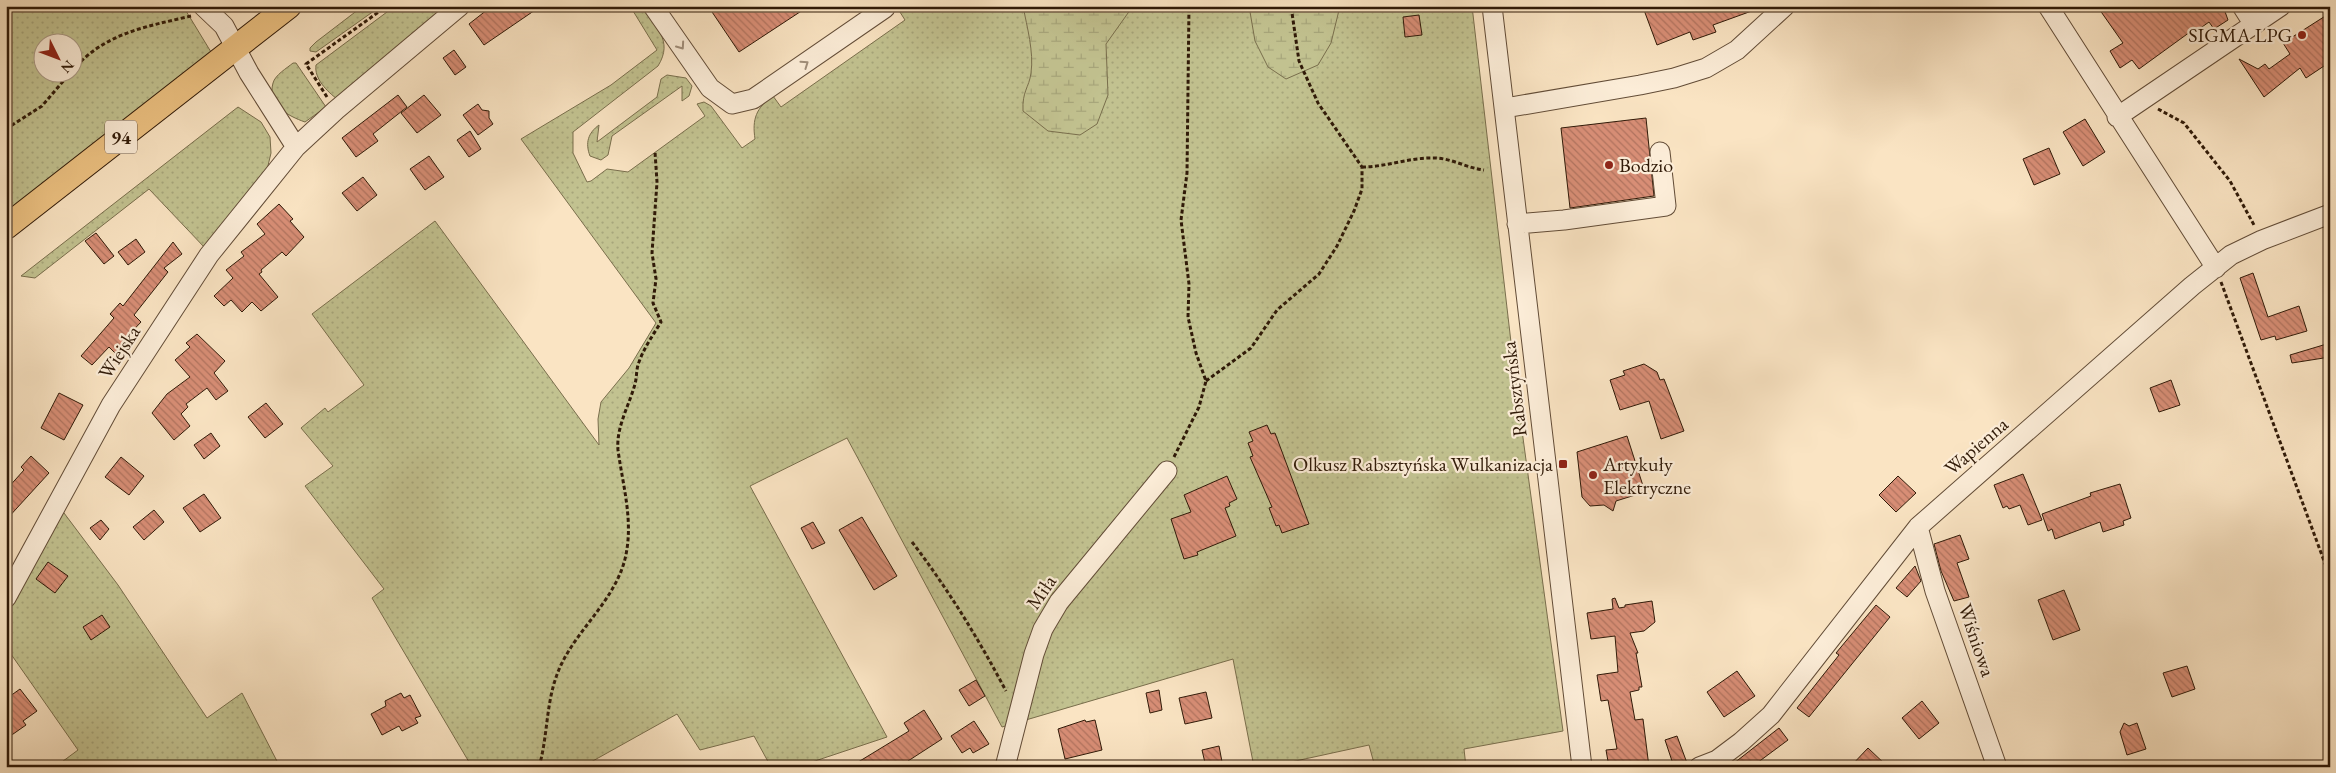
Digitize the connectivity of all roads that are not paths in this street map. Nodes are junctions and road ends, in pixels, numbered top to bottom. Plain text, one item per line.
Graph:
1 (289, 6) edge
2 (460, 6) edge
3 (652, 6) edge
4 (883, 6) edge
5 (1492, 6) edge
6 (2048, 6) edge
7 (2242, 6) edge
8 (2281, 6) edge
9 (206, 9) edge
10 (1781, 10) edge
11 (2254, 24) junction
12 (235, 47) junction
13 (1505, 108) junction
14 (2117, 117) junction
15 (296, 147) junction
16 (1660, 152) dead end
17 (2330, 214) edge
18 (1517, 224) junction
19 (6, 227) edge
20 (2216, 268) junction
21 (1167, 471) road end
22 (1918, 527) junction
23 (6, 598) edge
24 (1005, 767) edge
25 (1582, 767) edge
26 (1699, 767) edge
27 (1997, 767) edge

1 - 12 main road, 94
2 - 15 street, Wiejska
3 -> 4 street
5 - 13 street, Rabsztyńska
6 - 14 street
7 - 11 street
8 - 11 street
9 - 12 street
10 - 13 street
11 - 14 street
12 - 15 street
12 - 19 main road, 94
13 - 18 street, Rabsztyńska
14 - 20 street
15 - 23 street, Wiejska
16 - 18 street
17 - 20 street, Wapienna
18 - 25 street, Rabsztyńska
20 - 22 street, Wapienna
21 - 24 street, Miła
22 - 26 street, Wapienna
22 - 27 street, Wiśniowa

